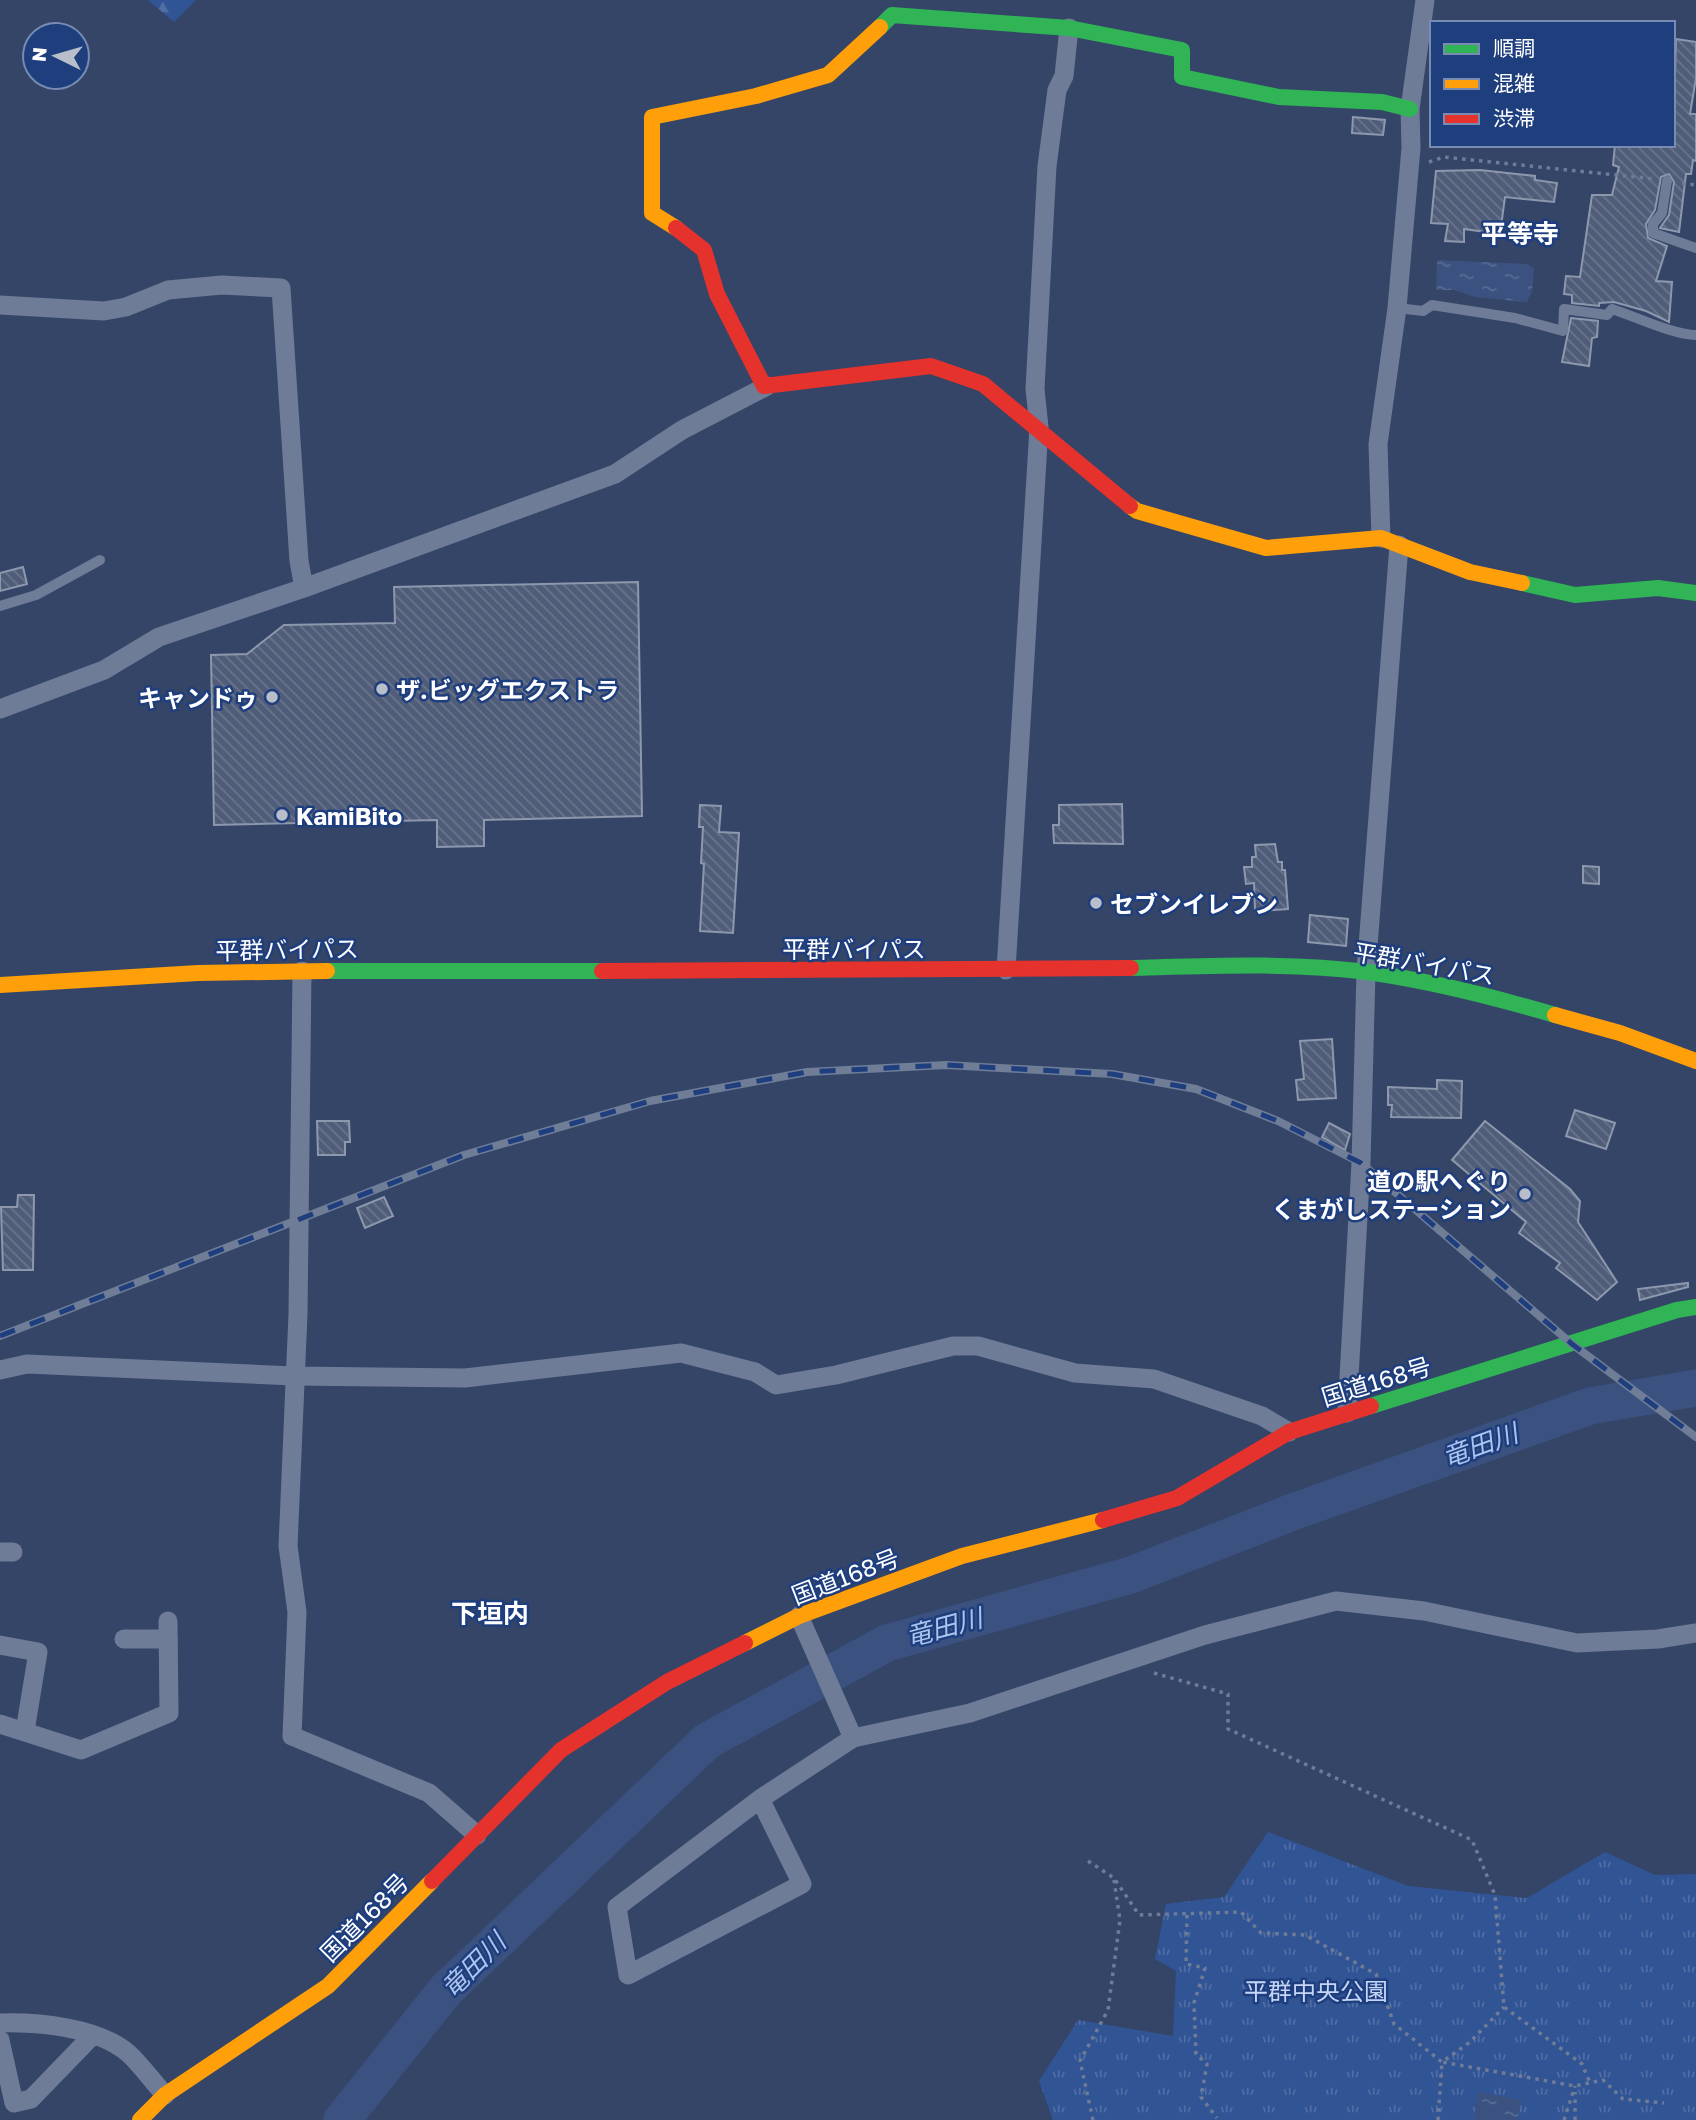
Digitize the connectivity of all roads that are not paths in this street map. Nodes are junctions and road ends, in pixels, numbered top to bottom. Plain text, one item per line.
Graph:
1 (1425, 0) edge
2 (1069, 28) junction
3 (1410, 109) junction
4 (1667, 181) road end
5 (1696, 248) edge
6 (0, 305) edge
7 (1397, 307) junction
8 (1696, 335) edge
9 (767, 386) junction
10 (1039, 427) junction
11 (1390, 541) junction
12 (100, 561) dead end
13 (304, 588) junction
14 (1696, 593) edge
15 (0, 606) edge
16 (0, 709) edge
17 (1006, 970) junction
18 (302, 971) junction
19 (1366, 972) junction
20 (0, 985) edge
21 (1696, 1061) edge
22 (1696, 1307) edge
23 (0, 1370) edge
24 (295, 1376) junction
25 (1347, 1413) junction
26 (1289, 1432) junction
27 (799, 1616) junction
28 (1696, 1633) edge
29 (124, 1639) dead end
30 (0, 1645) edge
31 (0, 1724) edge
32 (25, 1731) junction
33 (853, 1738) junction
34 (760, 1800) junction
35 (477, 1835) junction
36 (0, 2023) edge
37 (93, 2035) junction
38 (0, 2040) edge
39 (165, 2095) junction
40 (140, 2120) edge

1 - 3 street
2 - 3 main road
2 - 9 main road
2 - 10 street
3 - 7 street
4 - 5 lane
6 - 13 street
7 - 8 lane
7 - 11 street
9 - 10 main road
9 - 13 street
10 - 11 main road
10 - 17 street
11 - 14 main road
11 - 19 street
12 - 15 lane
13 - 16 street
17 - 18 main road, 平群バイパス
17 - 19 main road, 平群バイパス
18 - 20 main road, 平群バイパス
18 - 24 street
19 - 21 main road, 平群バイパス
19 - 25 street
22 - 25 main road, 国道168号
23 - 24 street
24 - 26 street
24 - 35 street
25 - 26 main road, 国道168号
26 - 27 main road, 国道168号
27 - 33 street
27 - 35 main road, 国道168号
28 - 33 street
29 - 32 street
30 - 32 street
31 - 32 street
33 - 34 street
34 - 34 street
35 - 39 main road, 国道168号
36 - 37 street
37 - 38 street
37 - 39 street
39 - 40 main road, 国道168号

